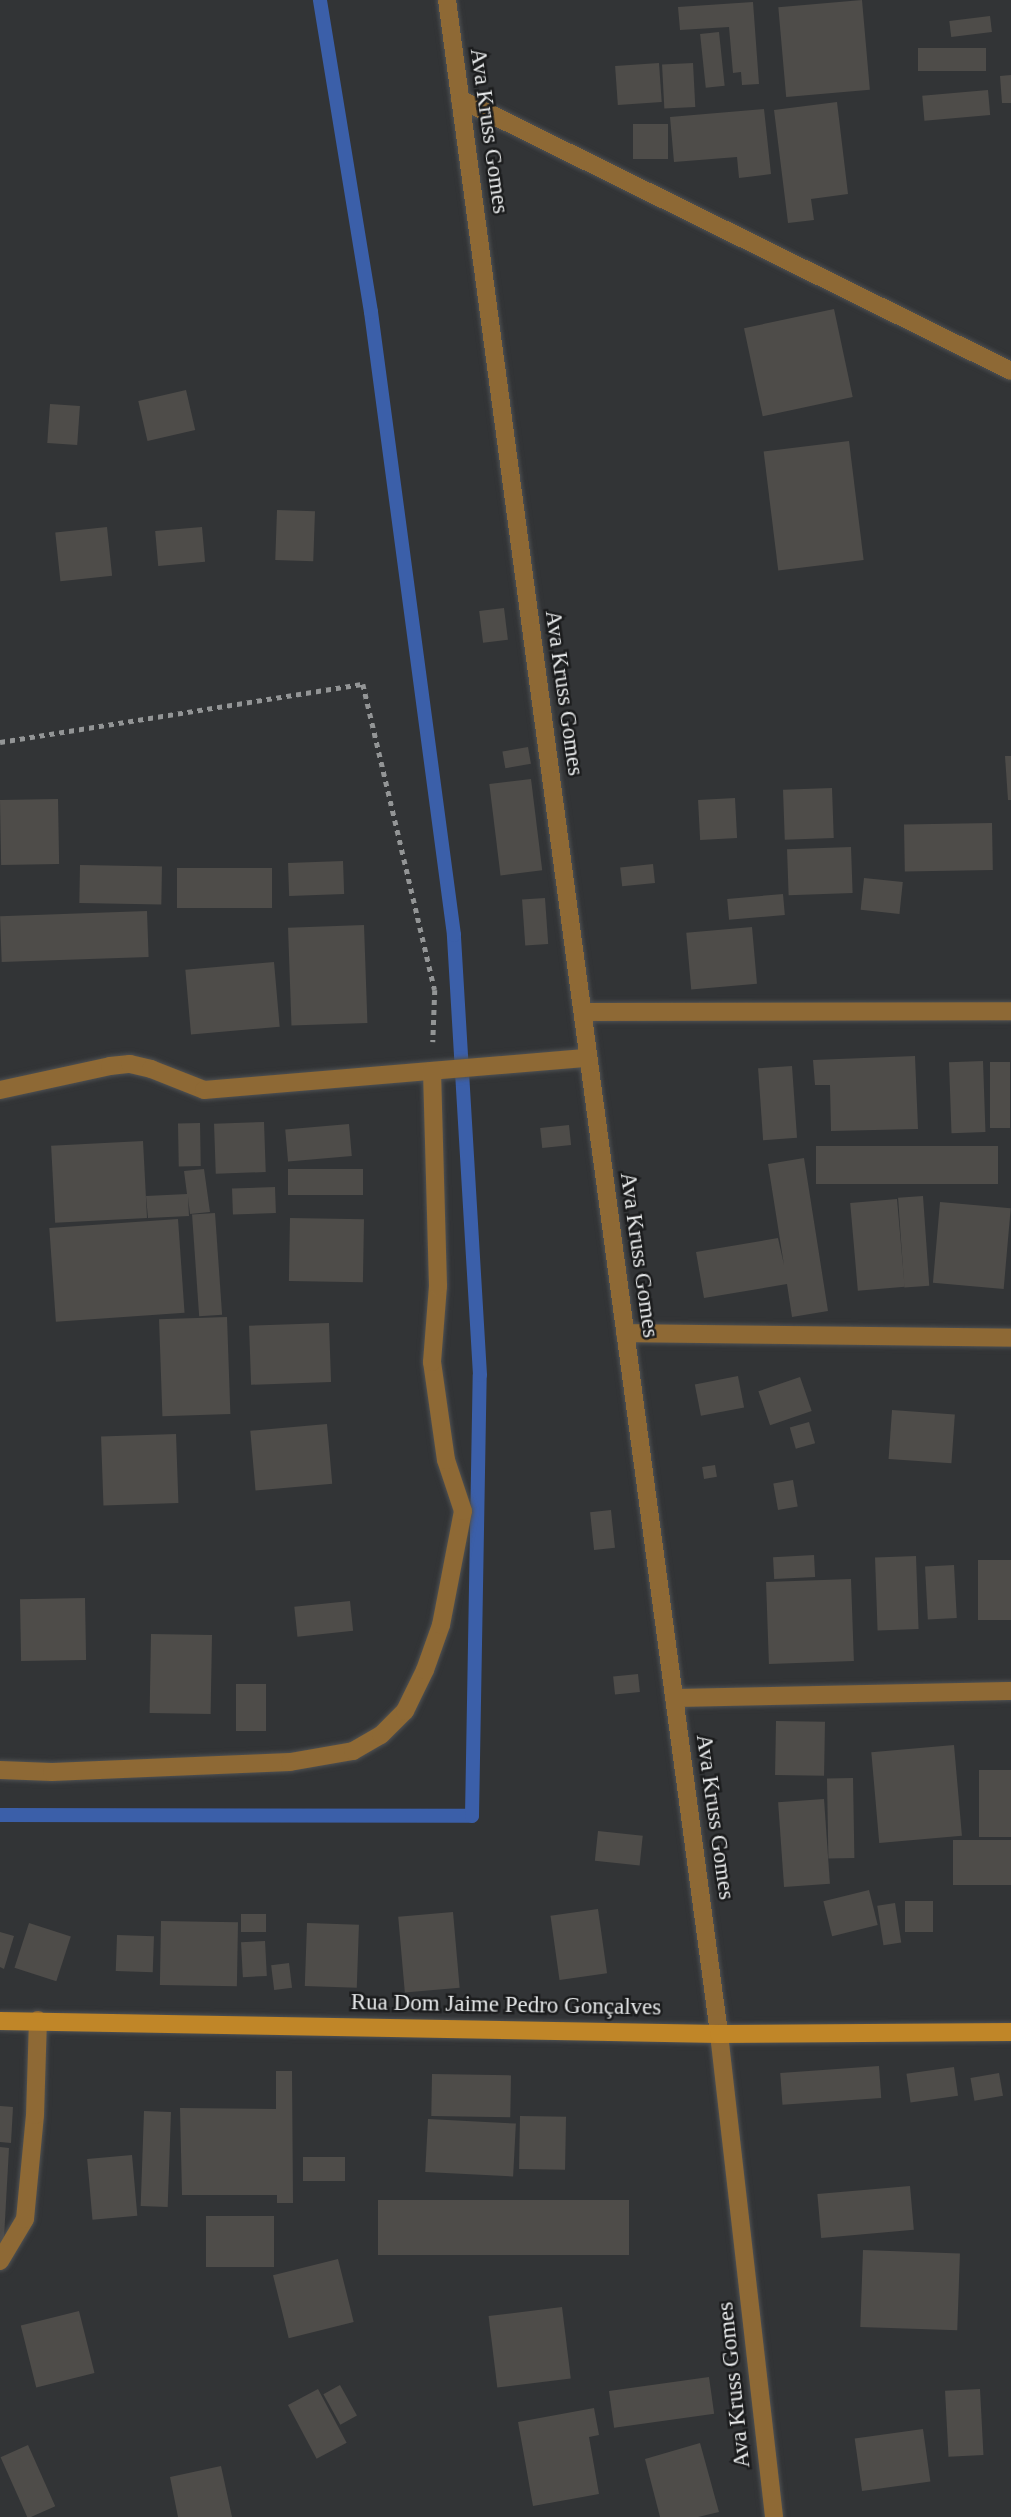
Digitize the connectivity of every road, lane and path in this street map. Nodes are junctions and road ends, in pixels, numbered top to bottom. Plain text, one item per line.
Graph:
1 (446, 0) edge
2 (460, 99) junction
3 (1011, 371) edge
4 (0, 742) edge
5 (1011, 1011) edge
6 (583, 1012) junction
7 (588, 1058) junction
8 (432, 1071) junction
9 (0, 1090) edge
10 (625, 1333) junction
11 (1011, 1338) edge
12 (1011, 1691) edge
13 (674, 1698) junction
14 (0, 1770) edge
15 (38, 2020) junction
16 (0, 2021) edge
17 (1011, 2032) edge
18 (719, 2034) junction
19 (0, 2261) edge
20 (774, 2517) edge

1 - 2 street, Ava Kruss Gomes
2 - 3 street
2 - 6 street, Ava Kruss Gomes
4 - 8 path
5 - 6 street
6 - 7 street, Ava Kruss Gomes
7 - 8 street
7 - 10 street, Ava Kruss Gomes
8 - 9 street
8 - 14 street
10 - 11 street
10 - 13 street, Ava Kruss Gomes
12 - 13 street
13 - 18 street, Ava Kruss Gomes
15 - 16 main road, Rua Dom Jaime Pedro Gonçalves
15 - 18 main road, Rua Dom Jaime Pedro Gonçalves
15 - 19 street
17 - 18 main road, Rua Dom Jaime Pedro Gonçalves
18 - 20 street, Ava Kruss Gomes

